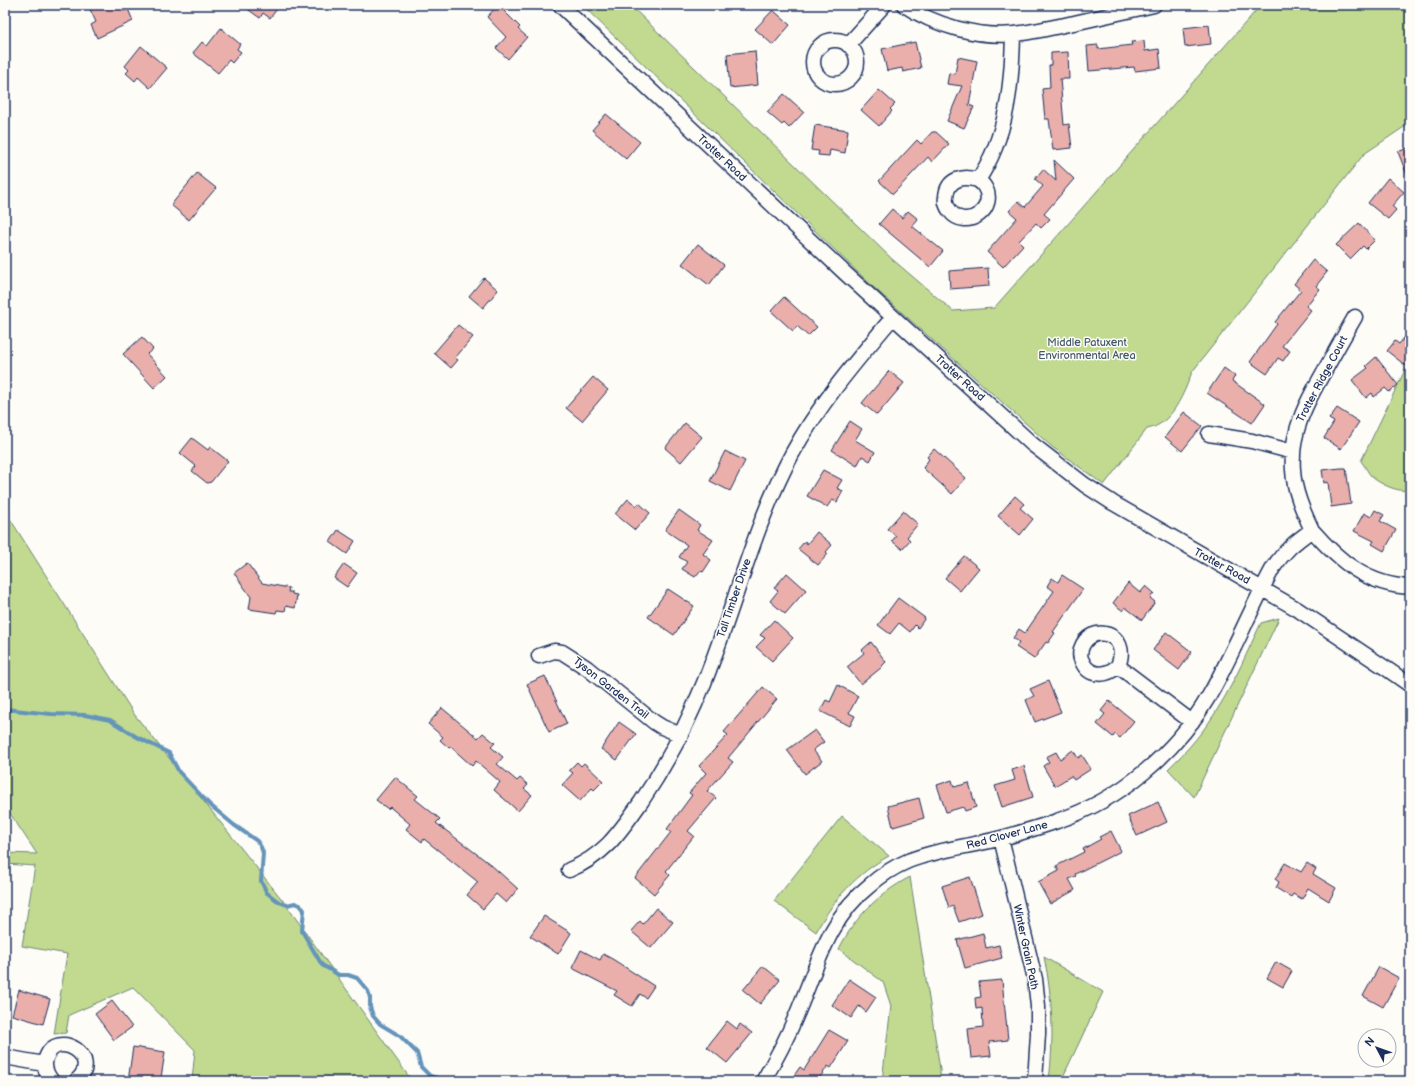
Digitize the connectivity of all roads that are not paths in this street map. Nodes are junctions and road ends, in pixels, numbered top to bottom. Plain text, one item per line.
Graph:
1 (560, 5) edge
2 (884, 5) edge
3 (904, 5) edge
4 (1154, 5) edge
5 (1013, 34) junction
6 (848, 45) dead end
7 (978, 180) dead end
8 (893, 317) junction
9 (1355, 317) dead end
10 (1209, 434) dead end
11 (1293, 452) junction
12 (1312, 530) junction
13 (1410, 587) edge
14 (1262, 588) junction
15 (540, 656) dead end
16 (1118, 666) dead end
17 (1410, 685) edge
18 (1192, 722) junction
19 (681, 735) junction
20 (1001, 838) junction
21 (569, 870) dead end
22 (5, 1057) edge
23 (44, 1064) junction
24 (52, 1081) edge
25 (76, 1081) edge
26 (762, 1081) edge
27 (1035, 1081) edge

1 - 8 street, Trotter Road
2 - 6 street
3 - 5 street
4 - 5 street
5 - 7 street
8 - 14 street, Trotter Road
8 - 19 street, Tall Timber Drive
9 - 11 street, Trotter Ridge Court
10 - 11 street
11 - 12 street, Trotter Ridge Court
12 - 13 street, Trotter Ridge Court
12 - 14 street
14 - 17 street, Trotter Road
14 - 18 street, Red Clover Lane
15 - 19 street, Tyson Garden Trail
16 - 18 street
18 - 20 street, Red Clover Lane
19 - 21 street, Tall Timber Drive
20 - 26 street, Red Clover Lane
20 - 27 street, Winter Grain Path
22 - 23 street
23 - 24 street
23 - 25 street

